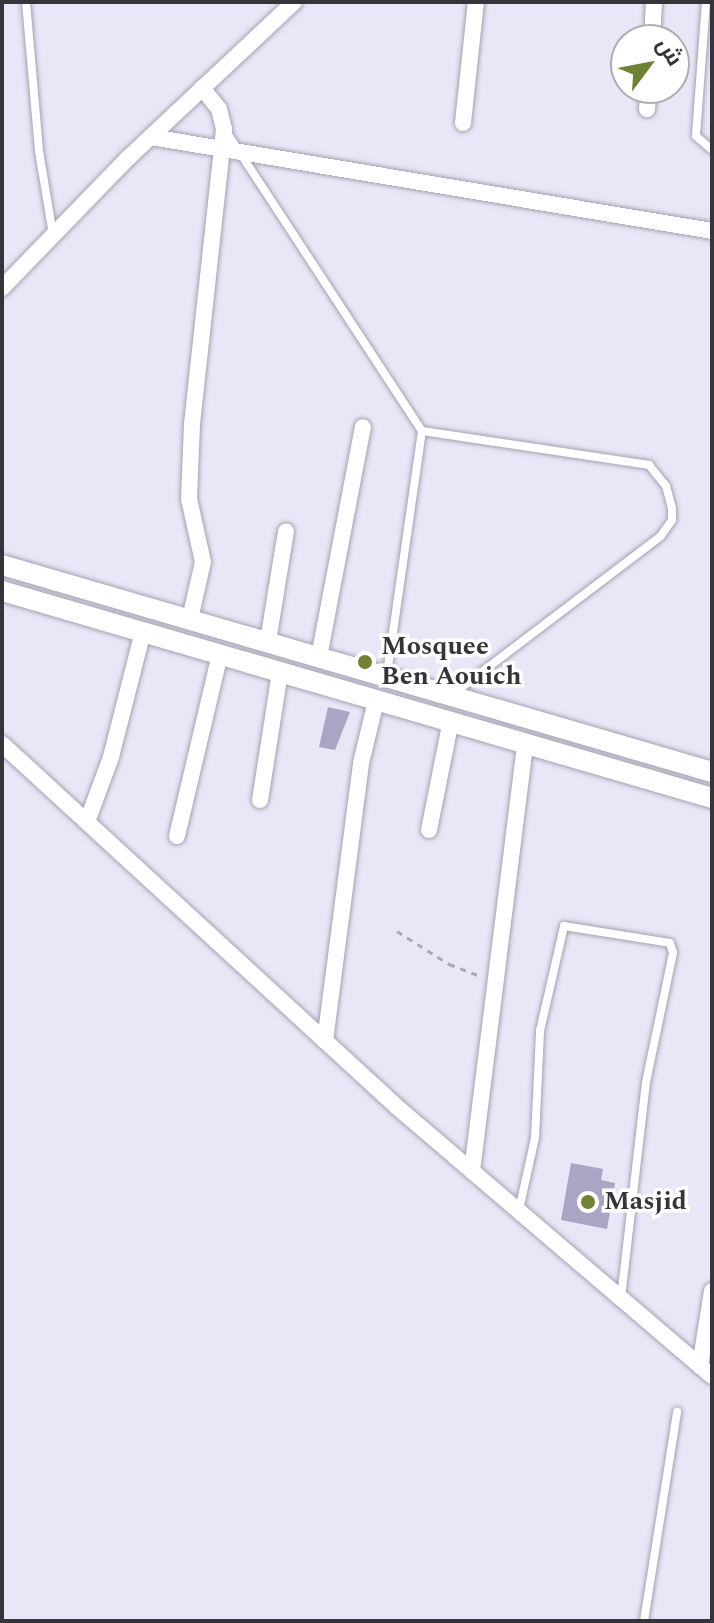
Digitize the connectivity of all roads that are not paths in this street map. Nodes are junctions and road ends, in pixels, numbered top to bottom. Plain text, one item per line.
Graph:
1 (26, 2) edge
2 (294, 2) edge
3 (476, 2) edge
4 (654, 2) edge
5 (706, 2) edge
6 (653, 24) edge
7 (202, 88) junction
8 (647, 104) edge
9 (647, 109) dead end
10 (463, 123) dead end
11 (224, 129) junction
12 (151, 137) junction
13 (222, 149) junction
14 (712, 150) edge
15 (240, 152) junction
16 (712, 231) edge
17 (53, 236) junction
18 (2, 288) edge
19 (363, 427) dead end
20 (422, 431) junction
21 (286, 531) dead end
22 (2, 565) edge
23 (2, 591) edge
24 (190, 619) junction
25 (143, 631) junction
26 (268, 641) junction
27 (220, 654) junction
28 (319, 657) junction
29 (280, 672) junction
30 (386, 676) junction
31 (451, 695) junction
32 (376, 701) junction
33 (450, 725) junction
34 (2, 744) edge
35 (525, 746) junction
36 (674, 761) junction
37 (712, 772) edge
38 (667, 786) junction
39 (712, 798) edge
40 (260, 800) dead end
41 (87, 822) junction
42 (429, 830) dead end
43 (177, 836) dead end
44 (325, 1041) junction
45 (472, 1171) junction
46 (518, 1210) junction
47 (712, 1291) edge
48 (621, 1297) junction
49 (706, 1371) edge
50 (677, 1412) dead end
51 (644, 1621) edge

1 - 17 lane
2 - 7 street
3 - 10 street
4 - 6 street
5 - 14 lane
7 - 11 street
7 - 12 street
8 - 9 street
11 - 13 street
11 - 15 lane
12 - 13 street
12 - 17 street
13 - 15 street
13 - 24 street
15 - 16 street
15 - 20 lane
17 - 18 street
19 - 28 street
20 - 30 lane
20 - 31 lane
21 - 26 street
22 - 24 street
23 - 25 street
24 - 26 street
25 - 27 street
25 - 41 street
26 - 28 street
27 - 29 street
27 - 43 street
28 - 30 street
29 - 32 street
29 - 40 street
30 - 31 street
31 - 36 street
32 - 33 street
32 - 44 street
33 - 35 street
33 - 42 street
34 - 41 street
35 - 38 street
35 - 45 street
36 - 37 street
36 - 38 street
38 - 39 street
41 - 44 street
44 - 45 street
45 - 46 street
46 - 48 street
46 - 48 lane
47 - 49 street
48 - 49 street
50 - 51 lane

